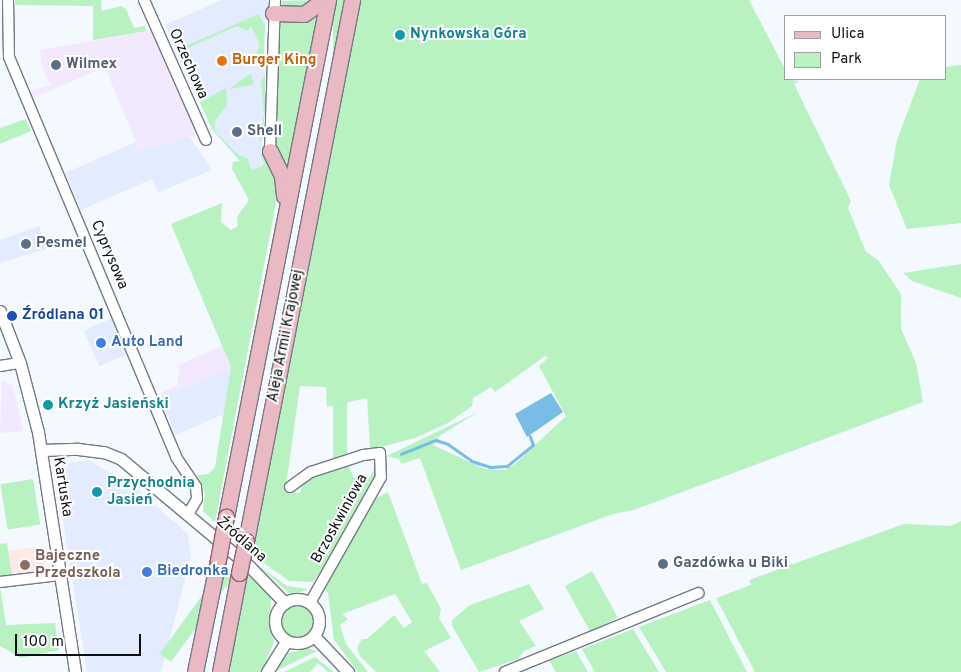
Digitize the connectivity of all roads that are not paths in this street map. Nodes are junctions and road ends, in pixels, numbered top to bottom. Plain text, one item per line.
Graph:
1 (8, 0) edge
2 (144, 0) edge
3 (323, 0) edge
4 (328, 0) edge
5 (352, 0) edge
6 (274, 7) edge
7 (206, 140) dead end
8 (270, 151) joint
9 (284, 222) junction
10 (0, 311) edge
11 (20, 363) junction
12 (0, 366) edge
13 (42, 450) junction
14 (290, 487) dead end
15 (188, 514) junction
16 (60, 575) junction
17 (0, 582) edge
18 (699, 593) dead end
19 (285, 603) junction
20 (310, 603) junction
21 (314, 636) junction
22 (286, 641) junction
23 (75, 672) edge
24 (196, 672) edge
25 (220, 672) edge
26 (267, 672) edge
27 (348, 672) edge
28 (505, 672) edge

1 - 15 street, Cyprysowa
2 - 7 street, Orzechowa
3 - 6 main road
4 - 9 main road, Aleja Armii Krajowej
5 - 25 main road, Aleja Armii Krajowej, bridge
6 - 8 street
8 - 9 main road
9 - 24 main road, Aleja Armii Krajowej, bridge
10 - 11 street, Kartuska
11 - 12 street
11 - 13 street, Kartuska
13 - 15 street, Źródlana
13 - 16 street, Kartuska
14 - 20 street, Brzoskwiniowa
15 - 19 street, Źródlana
16 - 17 street
16 - 23 street, Kartuska
18 - 28 street
19 - 20 street
19 - 22 street
20 - 21 street
21 - 22 street
21 - 27 street
22 - 26 street

